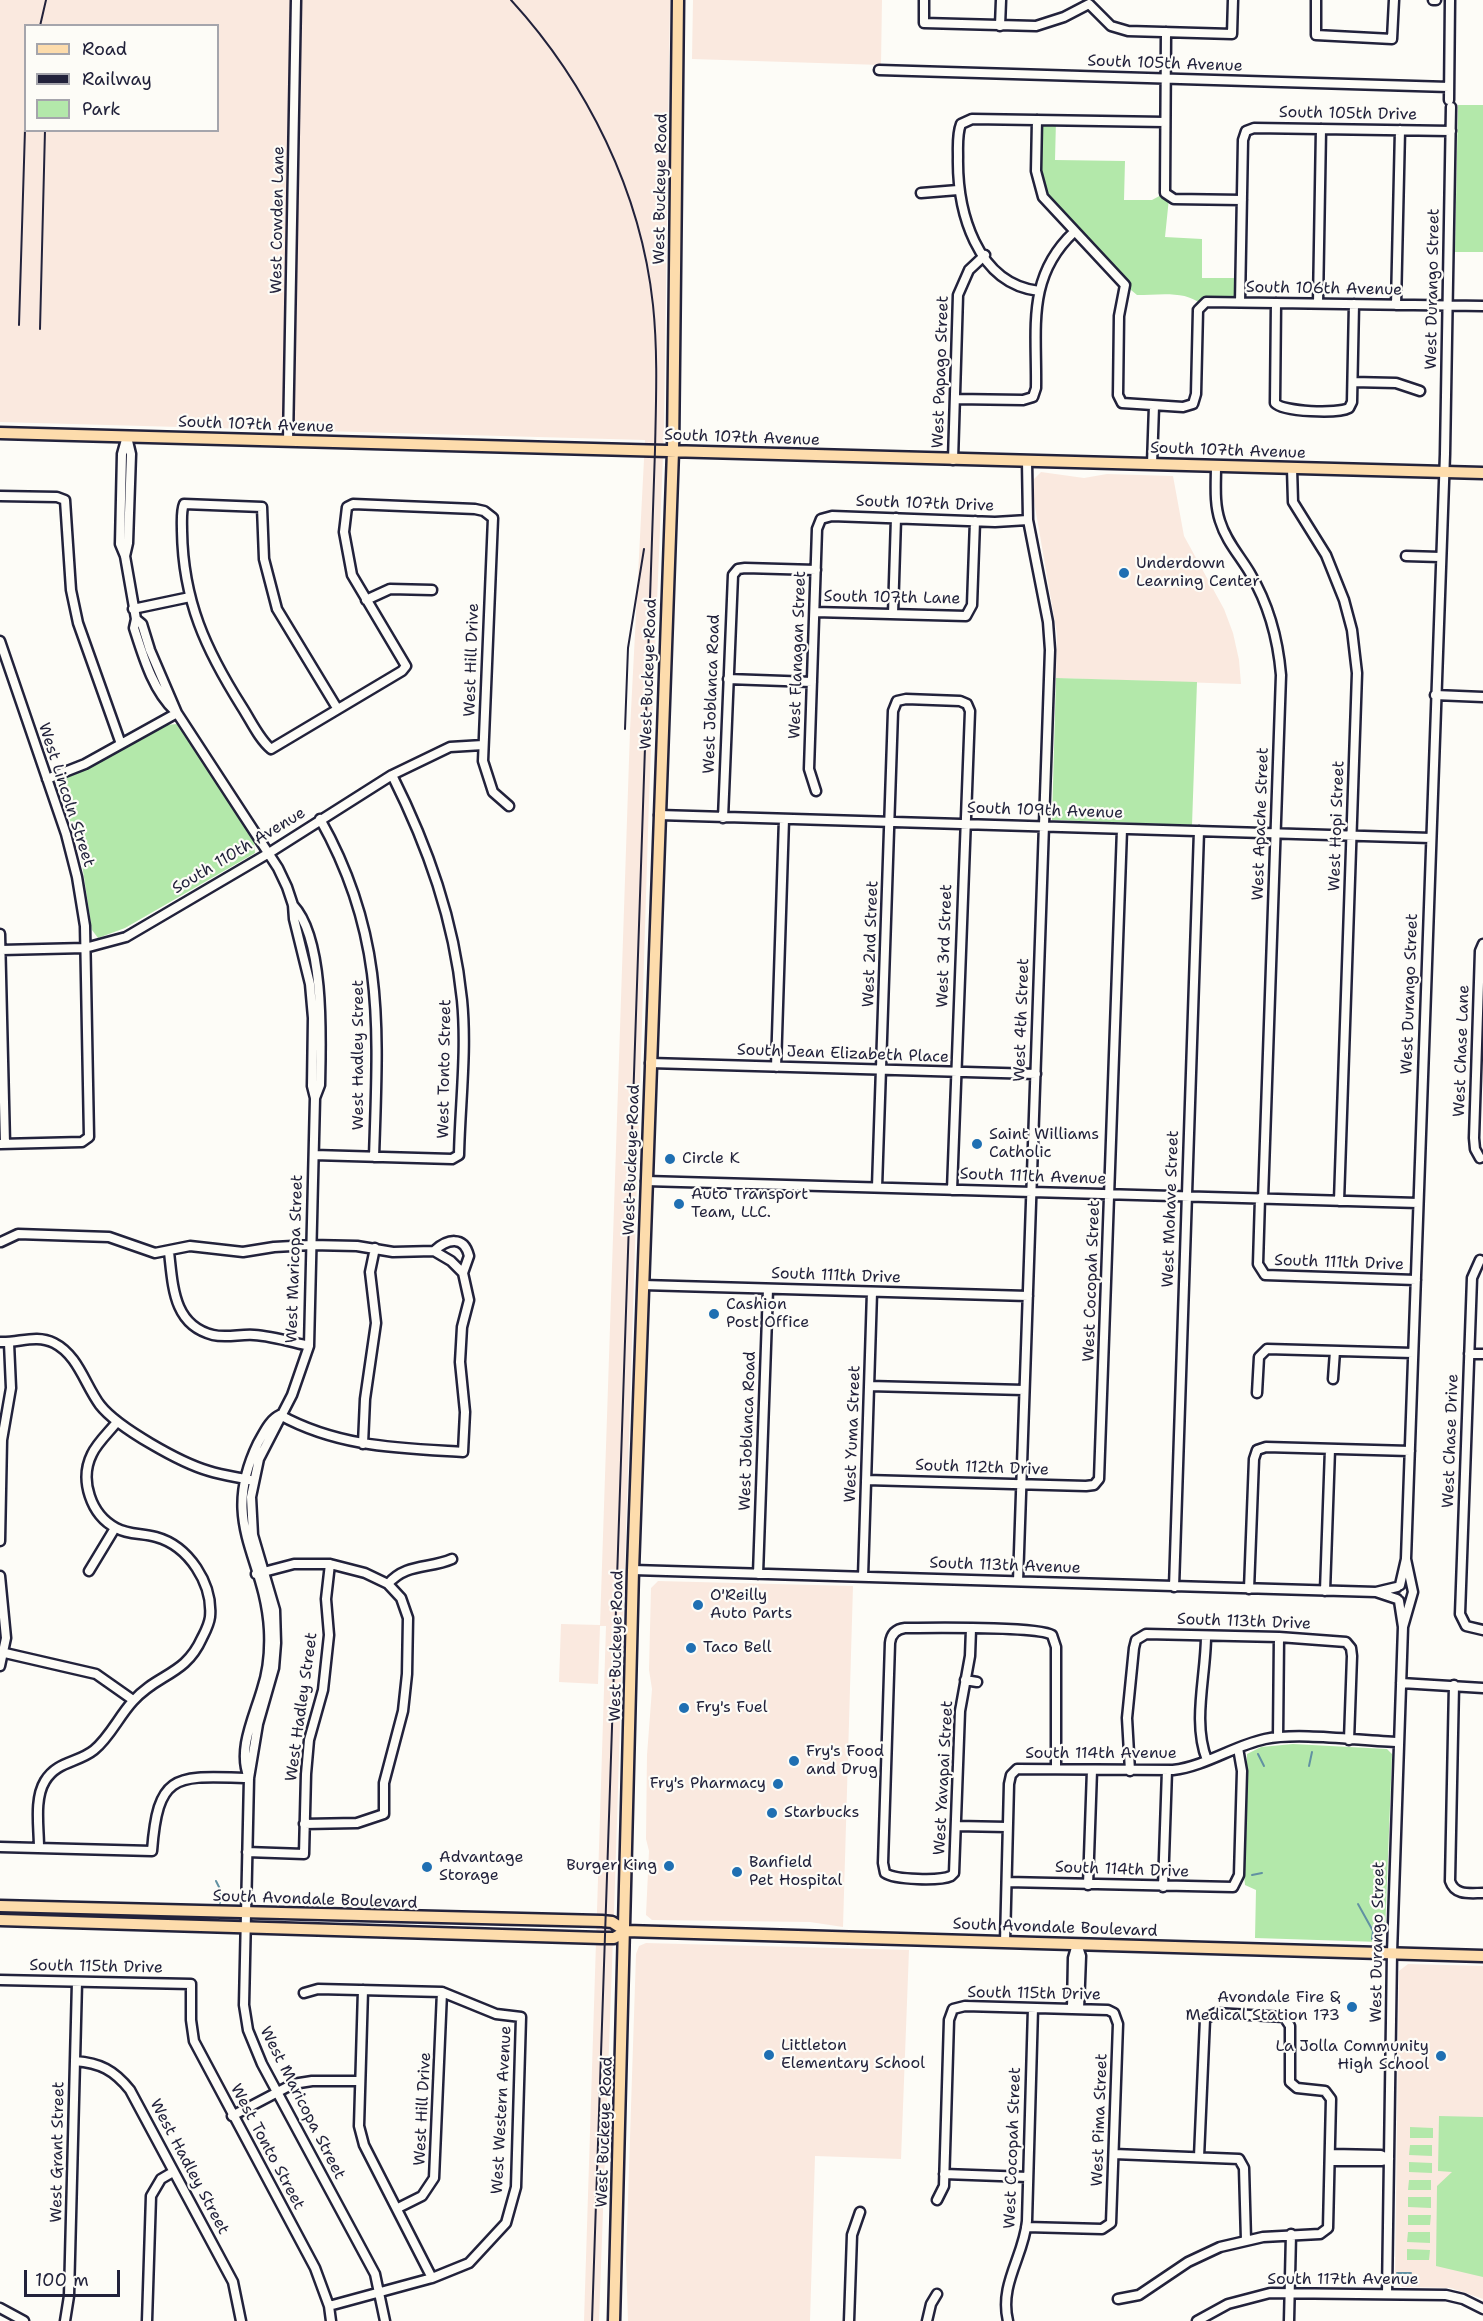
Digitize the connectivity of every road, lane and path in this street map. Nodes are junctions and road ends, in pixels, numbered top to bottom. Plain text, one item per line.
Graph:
1 (296, 0) edge
2 (678, 0) edge
3 (924, 0) edge
4 (1001, 0) edge
5 (1233, 0) edge
6 (1316, 0) edge
7 (1394, 0) edge
8 (1450, 0) edge
9 (1088, 2) edge
10 (1000, 26) junction
11 (1166, 32) junction
12 (879, 70) dead end
13 (1166, 79) junction
14 (1449, 87) junction
15 (1037, 120) junction
16 (1165, 122) junction
17 (1321, 129) junction
18 (1400, 130) junction
19 (1450, 131) junction
20 (958, 190) junction
21 (921, 193) dead end
22 (1242, 200) junction
23 (1074, 232) junction
24 (985, 255) junction
25 (1039, 291) junction
26 (1240, 302) junction
27 (1276, 303) junction
28 (1318, 303) junction
29 (1354, 304) junction
30 (1396, 305) junction
31 (1447, 306) junction
32 (1483, 306) edge
33 (1353, 382) junction
34 (1420, 391) dead end
35 (954, 399) junction
36 (1154, 406) junction
37 (0, 433) edge
38 (127, 436) junction
39 (288, 441) junction
40 (673, 451) junction
41 (953, 460) junction
42 (1028, 461) junction
43 (1152, 464) junction
44 (1216, 466) junction
45 (1292, 468) junction
46 (1444, 472) junction
47 (1483, 473) edge
48 (0, 496) edge
49 (896, 518) junction
50 (821, 519) joint
51 (1028, 519) junction
52 (975, 521) junction
53 (1406, 556) dead end
54 (1440, 557) junction
55 (816, 570) junction
56 (735, 571) joint
57 (432, 590) dead end
58 (190, 597) junction
59 (366, 600) junction
60 (133, 609) junction
61 (814, 612) junction
62 (894, 614) junction
63 (0, 641) edge
64 (728, 679) junction
65 (812, 682) junction
66 (1436, 695) junction
67 (1483, 697) edge
68 (897, 702) joint
69 (336, 708) junction
70 (177, 713) junction
71 (121, 744) junction
72 (483, 745) junction
73 (392, 776) junction
74 (47, 779) junction
75 (816, 792) dead end
76 (509, 806) dead end
77 (658, 815) junction
78 (723, 818) junction
79 (320, 819) junction
80 (784, 819) junction
81 (890, 822) junction
82 (965, 824) junction
83 (1044, 826) junction
84 (1122, 829) junction
85 (1199, 831) junction
86 (1276, 833) junction
87 (1352, 835) junction
88 (1431, 838) junction
89 (269, 853) junction
90 (0, 934) edge
91 (1483, 944) edge
92 (85, 948) junction
93 (1, 950) edge
94 (1480, 1062) edge
95 (650, 1063) junction
96 (776, 1067) junction
97 (881, 1070) junction
98 (955, 1072) junction
99 (1036, 1074) junction
100 (2, 1144) edge
101 (314, 1155) junction
102 (374, 1157) junction
103 (1480, 1158) dead end
104 (646, 1181) junction
105 (877, 1187) junction
106 (952, 1190) junction
107 (1032, 1192) junction
108 (1110, 1194) junction
109 (1187, 1196) junction
110 (1262, 1198) junction
111 (1338, 1201) junction
112 (1418, 1203) junction
113 (1, 1242) edge
114 (311, 1245) junction
115 (375, 1248) junction
116 (434, 1251) junction
117 (170, 1252) junction
118 (1480, 1260) dead end
119 (1262, 1273) joint
120 (463, 1274) junction
121 (1416, 1280) junction
122 (643, 1285) junction
123 (768, 1289) junction
124 (872, 1292) junction
125 (1028, 1296) junction
126 (4, 1342) edge
127 (309, 1346) junction
128 (1335, 1351) junction
129 (1413, 1353) junction
130 (1469, 1354) junction
131 (1483, 1354) edge
132 (1334, 1379) dead end
133 (869, 1386) junction
134 (1024, 1390) junction
135 (1257, 1392) dead end
136 (280, 1415) junction
137 (117, 1422) junction
138 (363, 1444) junction
139 (1330, 1449) junction
140 (1410, 1451) junction
141 (249, 1480) junction
142 (866, 1480) junction
143 (1097, 1483) joint
144 (1021, 1484) junction
145 (115, 1528) junction
146 (0, 1541) edge
147 (452, 1559) dead end
148 (1406, 1559) junction
149 (330, 1564) junction
150 (633, 1570) junction
151 (88, 1571) dead end
152 (260, 1573) junction
153 (758, 1574) junction
154 (0, 1576) edge
155 (863, 1577) junction
156 (1018, 1581) junction
157 (388, 1584) junction
158 (1399, 1586) junction
159 (1174, 1587) junction
160 (1249, 1589) junction
161 (1324, 1591) junction
162 (1376, 1592) junction
163 (1405, 1603) junction
164 (2, 1612) edge
165 (971, 1629) junction
166 (1483, 1630) edge
167 (1206, 1636) junction
168 (1279, 1637) junction
169 (4, 1653) junction
170 (0, 1666) edge
171 (965, 1680) junction
172 (977, 1682) dead end
173 (1401, 1683) junction
174 (1454, 1685) junction
175 (1483, 1688) edge
176 (133, 1700) junction
177 (1278, 1737) junction
178 (1349, 1740) junction
179 (1399, 1742) junction
180 (1238, 1748) junction
181 (1207, 1760) junction
182 (1056, 1768) junction
183 (1092, 1770) junction
184 (1167, 1770) junction
185 (1130, 1771) junction
186 (249, 1778) junction
187 (304, 1824) junction
188 (956, 1826) junction
189 (1007, 1827) junction
190 (0, 1847) edge
191 (39, 1848) junction
192 (247, 1852) junction
193 (1007, 1882) junction
194 (1088, 1885) junction
195 (1163, 1887) junction
196 (1483, 1893) edge
197 (0, 1906) edge
198 (246, 1913) junction
199 (0, 1920) edge
200 (539, 1920) junction
201 (245, 1926) junction
202 (626, 1931) junction
203 (491, 1934) junction
204 (1005, 1942) junction
205 (1077, 1944) junction
206 (1392, 1953) junction
207 (1483, 1956) edge
208 (0, 1980) edge
209 (77, 1983) junction
210 (191, 1984) joint
211 (363, 1990) junction
212 (442, 1992) junction
213 (304, 1993) dead end
214 (1033, 2008) junction
215 (1075, 2009) junction
216 (1114, 2013) joint
217 (75, 2061) junction
218 (360, 2081) junction
219 (277, 2091) junction
220 (232, 2116) junction
221 (1114, 2154) junction
222 (1199, 2157) junction
223 (1331, 2157) junction
224 (1389, 2158) junction
225 (173, 2172) junction
226 (944, 2174) junction
227 (1028, 2177) junction
228 (937, 2200) dead end
229 (398, 2208) junction
230 (860, 2212) dead end
231 (1026, 2227) junction
232 (1291, 2234) junction
233 (1246, 2240) junction
234 (432, 2278) junction
235 (381, 2292) junction
236 (1290, 2293) junction
237 (937, 2294) dead end
238 (1387, 2294) junction
239 (1119, 2299) dead end
240 (329, 2306) junction
241 (0, 2308) edge
242 (1483, 2309) edge
243 (1201, 2319) edge
244 (24, 2321) edge
245 (65, 2321) edge
246 (147, 2321) edge
247 (241, 2321) edge
248 (331, 2321) edge
249 (385, 2321) edge
250 (614, 2321) edge
251 (849, 2321) edge
252 (927, 2321) edge
253 (1008, 2321) edge
254 (1289, 2321) edge

1 - 39 street, West Cowden Lane
2 - 40 main road, West Buckeye Road
3 - 10 street
4 - 10 street
5 - 11 street
6 - 7 street
8 - 14 street, West Durango Street
9 - 10 street
9 - 11 street
11 - 13 street
12 - 13 street, South 105th Avenue
13 - 14 street, South 105th Avenue
13 - 16 street
14 - 19 street, West Durango Street
15 - 16 street
15 - 20 street
15 - 23 street
16 - 22 street
17 - 18 street, South 105th Drive
17 - 22 street, South 105th Drive
17 - 28 street
18 - 19 street, South 105th Drive
18 - 30 street
19 - 31 street, West Durango Street
20 - 21 street
20 - 24 street
22 - 26 street
23 - 25 street
23 - 36 street
24 - 25 street
24 - 35 street, West Papago Street
25 - 35 street
26 - 27 street, South 106th Avenue
26 - 36 street, South 106th Avenue
27 - 28 street, South 106th Avenue
27 - 33 street
28 - 29 street, South 106th Avenue
29 - 30 street, South 106th Avenue
29 - 33 street
30 - 31 street, South 106th Avenue
31 - 32 street, South 106th Avenue
31 - 46 street, West Durango Street
33 - 34 street
35 - 41 street, West Papago Street
36 - 43 street
37 - 38 main road, South 107th Avenue
38 - 39 main road, South 107th Avenue
38 - 60 street, West Maricopa Street
39 - 40 main road, South 107th Avenue
40 - 41 main road, South 107th Avenue
40 - 77 main road, West Buckeye Road
41 - 42 main road, South 107th Avenue
42 - 43 main road, South 107th Avenue
42 - 51 street, West 4th Street
43 - 44 main road, South 107th Avenue
44 - 45 main road, South 107th Avenue
44 - 86 street, West Apache Street
45 - 46 main road, South 107th Avenue
45 - 87 street, West Hopi Street
46 - 47 main road, South 107th Avenue
46 - 54 street, West Durango Street
48 - 71 street
49 - 50 street, South 107th Drive
49 - 52 street, South 107th Drive
49 - 62 street
50 - 55 street, West Flanagan Street
51 - 52 street, South 107th Drive
51 - 83 street, West 4th Street
52 - 62 street, South 107th Lane
53 - 54 street
54 - 66 street, West Durango Street
55 - 56 street, South 107th Lane
55 - 61 street, West Flanagan Street
56 - 64 street, West Joblanca Road
57 - 59 street
58 - 60 street
58 - 69 street
58 - 69 street
59 - 69 street
59 - 72 street, West Hill Drive
60 - 70 street, West Maricopa Street
61 - 62 street, South 107th Lane
61 - 65 street, West Flanagan Street
63 - 74 street, West Lincoln Street
64 - 65 street
64 - 78 street, West Joblanca Road
65 - 75 street, West Flanagan Street
66 - 67 street
66 - 88 street, West Durango Street
68 - 81 street, West 2nd Street
68 - 82 street, West 3rd Street
70 - 71 street
70 - 89 street, West Maricopa Street
71 - 74 street
72 - 73 street, South 110th Avenue
72 - 76 street, West Hill Drive
73 - 79 street, South 110th Avenue
73 - 102 street, West Tonto Street
74 - 92 street, West Lincoln Street
77 - 78 street, South 109th Avenue
77 - 95 main road, West Buckeye Road
78 - 80 street, South 109th Avenue
79 - 89 street, South 110th Avenue
79 - 102 street, West Hadley Street
80 - 81 street, South 109th Avenue
80 - 96 street
81 - 82 street, South 109th Avenue
81 - 97 street, West 2nd Street
82 - 83 street, South 109th Avenue
82 - 98 street, West 3rd Street
83 - 84 street, South 109th Avenue
83 - 99 street, West 4th Street
84 - 85 street, South 109th Avenue
84 - 108 street, West Cocopah Street
85 - 86 street, South 109th Avenue
85 - 109 street, West Mohave Street
86 - 87 street, South 109th Avenue
86 - 110 street, West Apache Street
87 - 88 street, South 109th Avenue
87 - 111 street, West Hopi Street
88 - 112 street, West Durango Street
89 - 92 street, South 110th Avenue
89 - 101 street, West Maricopa Street
90 - 93 street
91 - 94 street, West Chase Lane
92 - 93 street, South 110th Avenue
92 - 100 street, West Lincoln Street
93 - 100 street
94 - 103 street, West Chase Lane
95 - 96 street, South Jean Elizabeth Place
95 - 104 main road, West Buckeye Road
96 - 97 street, South Jean Elizabeth Place
97 - 98 street, South Jean Elizabeth Place
97 - 105 street, West 2nd Street
98 - 99 street, South Jean Elizabeth Place
98 - 106 street, West 3rd Street
99 - 107 street, West 4th Street
101 - 102 street
101 - 114 street, West Maricopa Street
104 - 105 street, South 111th Avenue
104 - 122 main road, West Buckeye Road
105 - 106 street, South 111th Avenue
106 - 107 street, South 111th Avenue
107 - 108 street, South 111th Avenue
107 - 125 street, West 4th Street
108 - 109 street, South 111th Avenue
108 - 143 street, West Cocopah Street
109 - 110 street, South 111th Avenue
109 - 159 street, West Mohave Street
110 - 111 street, South 111th Avenue
110 - 119 street, West Apache Street
111 - 112 street, South 111th Avenue
112 - 121 street, West Durango Street
113 - 117 street
114 - 115 street
114 - 117 street
114 - 127 street, West Maricopa Street
115 - 116 street
115 - 138 street
116 - 120 street
116 - 120 street
117 - 127 street
118 - 130 street, West Chase Drive
119 - 121 street, South 111th Drive
120 - 138 street
121 - 129 street, West Durango Street
122 - 123 street, South 111th Drive
122 - 150 main road, West Buckeye Road
123 - 124 street, South 111th Drive
123 - 153 street, West Joblanca Road
124 - 125 street, South 111th Drive
124 - 133 street, West Yuma Street
125 - 134 street, West 4th Street
126 - 137 street
126 - 146 street
127 - 136 street, West Maricopa Street
128 - 129 street
128 - 132 street
128 - 135 street
129 - 140 street, West Durango Street
130 - 131 street
130 - 166 street, West Chase Drive
133 - 134 street
133 - 142 street, West Yuma Street
134 - 144 street, West 4th Street
136 - 138 street
136 - 141 street, West Maricopa Street
137 - 141 street
137 - 145 street
139 - 140 street
139 - 160 street
139 - 161 street
140 - 148 street, West Durango Street
141 - 152 street, West Maricopa Street
142 - 144 street, South 112th Drive
142 - 155 street, West Yuma Street
143 - 144 street, South 112th Drive
144 - 156 street, West 4th Street
145 - 151 street
145 - 176 street
147 - 157 street
148 - 158 street
148 - 163 street
149 - 152 street
149 - 157 street
149 - 187 street, West Hadley Street
150 - 153 street, South 113th Avenue
150 - 202 main road, West Buckeye Road
152 - 186 street, West Maricopa Street
153 - 155 street, South 113th Avenue
154 - 164 street
155 - 156 street, South 113th Avenue
156 - 159 street, South 113th Avenue
157 - 187 street
158 - 162 street, South 113th Avenue
158 - 163 street
158 - 163 street
159 - 160 street, South 113th Avenue
160 - 161 street, South 113th Avenue
161 - 162 street, South 113th Avenue
162 - 163 street, South 113th Avenue
163 - 173 street, West Durango Street
164 - 169 street
165 - 171 street, West Yavapai Street
165 - 182 street
165 - 188 street, West Yavapai Street
167 - 168 street, South 113th Drive
167 - 181 street
167 - 185 street, South 113th Drive
168 - 177 street
168 - 178 street, South 113th Drive
169 - 170 street
169 - 176 street
171 - 172 street, West Yavapai Street
171 - 188 street, West Yavapai Street
173 - 174 street
173 - 179 street, West Durango Street
174 - 175 street
174 - 196 street
176 - 191 street
177 - 178 street, South 114th Avenue
177 - 180 street, South 114th Avenue
178 - 179 street, South 114th Avenue
179 - 206 street, West Durango Street
180 - 181 street, South 114th Avenue
180 - 195 street, South 114th Drive
181 - 184 street, South 114th Avenue
182 - 183 street, South 114th Avenue
182 - 189 street, South 114th Avenue
183 - 185 street, South 114th Avenue
183 - 194 street
184 - 185 street, South 114th Avenue
184 - 195 street
186 - 191 street
186 - 192 street, West Maricopa Street
187 - 192 street, West Hadley Street
188 - 189 street
189 - 193 street
190 - 191 street
192 - 198 street, West Maricopa Street
193 - 194 street, South 114th Drive
193 - 204 street
194 - 195 street, South 114th Drive
197 - 198 main road, South Avondale Boulevard
198 - 200 main road, South Avondale Boulevard
198 - 201 street, West Maricopa Street
199 - 201 main road, South Avondale Boulevard
200 - 202 main road, South Avondale Boulevard
200 - 203 main road
201 - 203 main road, South Avondale Boulevard
201 - 219 street, West Maricopa Street
202 - 203 main road, South Avondale Boulevard
202 - 204 main road, South Avondale Boulevard
202 - 250 main road, West Buckeye Road
204 - 205 main road, South Avondale Boulevard
205 - 206 main road, South Avondale Boulevard
205 - 215 street
206 - 207 main road, South Avondale Boulevard
206 - 224 street, West Durango Street
208 - 209 street, South 115th Drive
209 - 210 street, South 115th Drive
209 - 217 street, West Grant Street
210 - 220 street, West Tonto Street
211 - 212 street
211 - 213 street
211 - 218 street
212 - 229 street, West Hill Drive
212 - 234 street, West Western Avenue
214 - 215 street, South 115th Drive
214 - 226 street, South 115th Drive
214 - 227 street, West Cocopah Street
215 - 216 street, South 115th Drive
216 - 221 street, West Pima Street
217 - 225 street, West Hadley Street
217 - 245 street, West Grant Street
218 - 219 street
218 - 229 street
219 - 220 street
219 - 235 street, West Maricopa Street
220 - 240 street, West Tonto Street
221 - 222 street
221 - 231 street, West Pima Street
222 - 223 street
222 - 233 street
223 - 224 street
223 - 232 street
224 - 238 street, West Durango Street
225 - 246 street
225 - 247 street, West Hadley Street
226 - 227 street
226 - 228 street
227 - 231 street, West Cocopah Street
229 - 234 street
230 - 251 street
231 - 253 street, West Cocopah Street
232 - 233 street
232 - 236 street
233 - 239 street
234 - 235 street
235 - 240 street
235 - 249 street, West Maricopa Street
236 - 238 street, South 117th Avenue
236 - 243 street, South 117th Avenue
236 - 254 street
237 - 252 street
238 - 242 street, South 117th Avenue
240 - 248 street, West Tonto Street
241 - 244 street

